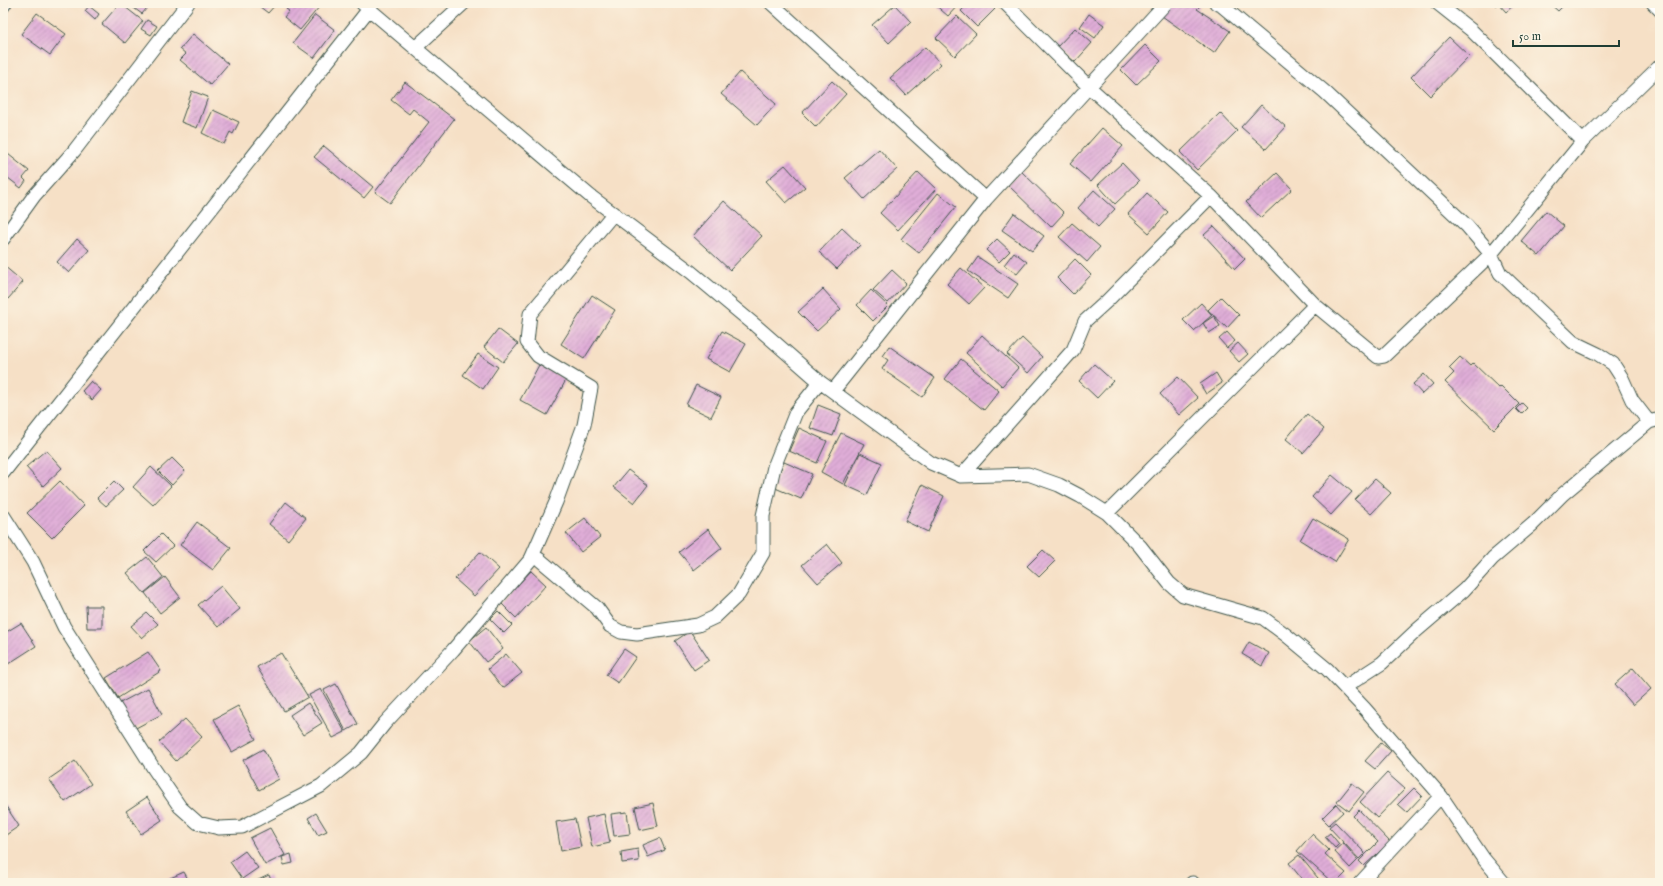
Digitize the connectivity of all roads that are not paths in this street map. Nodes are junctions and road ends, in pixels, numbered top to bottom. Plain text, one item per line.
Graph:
1 (5, 3) edge
2 (188, 3) edge
3 (464, 3) edge
4 (772, 3) edge
5 (1005, 3) edge
6 (1166, 3) edge
7 (1216, 3) edge
8 (1437, 3) edge
9 (1653, 3) edge
10 (3, 6) edge
11 (365, 6) edge
12 (1660, 10) edge
13 (415, 48) junction
14 (1660, 66) edge
15 (1088, 86) junction
16 (1583, 141) junction
17 (1211, 196) junction
18 (986, 199) junction
19 (614, 213) junction
20 (3, 239) edge
21 (1491, 254) junction
22 (1315, 304) junction
23 (820, 382) junction
24 (833, 391) junction
25 (1655, 420) edge
26 (3, 473) edge
27 (962, 476) junction
28 (1107, 513) junction
29 (3, 514) edge
30 (531, 559) junction
31 (1345, 687) junction
32 (1440, 796) junction
33 (1360, 883) edge
34 (1504, 883) edge

1 - 10 street
2 - 20 street
3 - 13 street
4 - 18 street
5 - 15 street
6 - 15 street
7 - 21 street
8 - 16 street
9 - 12 street
11 - 13 street
11 - 26 street
13 - 19 street
14 - 16 street
15 - 17 street
15 - 18 street
16 - 21 street
17 - 22 street
17 - 27 street
18 - 24 street
19 - 23 street
19 - 30 street
21 - 22 street
21 - 25 street
22 - 28 street
23 - 24 street
23 - 30 street
24 - 27 street
25 - 31 street
27 - 28 street
28 - 31 street
29 - 30 street
31 - 32 street
32 - 33 street
32 - 34 street

